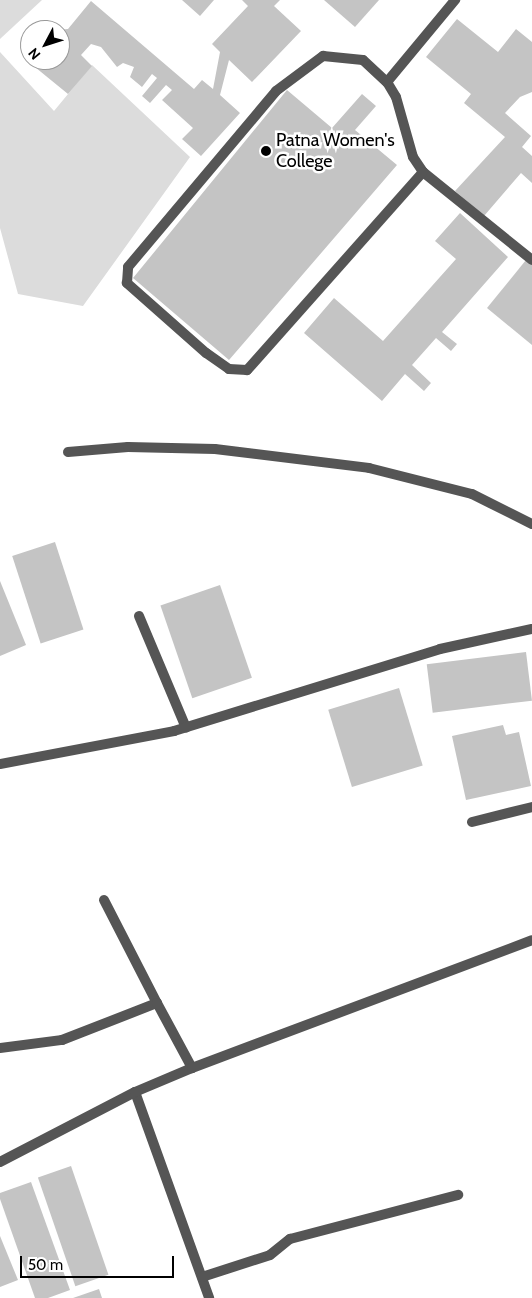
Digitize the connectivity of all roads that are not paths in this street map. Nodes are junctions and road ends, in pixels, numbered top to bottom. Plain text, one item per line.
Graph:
1 (455, 0) edge
2 (387, 82) junction
3 (423, 172) junction
4 (532, 260) edge
5 (68, 452) dead end
6 (532, 524) edge
7 (139, 616) dead end
8 (532, 629) edge
9 (186, 728) junction
10 (0, 764) edge
11 (532, 807) edge
12 (472, 822) dead end
13 (104, 900) dead end
14 (532, 940) edge
15 (157, 1003) junction
16 (0, 1048) edge
17 (192, 1068) junction
18 (135, 1092) junction
19 (0, 1162) edge
20 (458, 1195) dead end
21 (202, 1277) junction
22 (209, 1298) edge

1 - 2 street
2 - 3 street
2 - 3 street
3 - 4 street
5 - 6 street
7 - 9 street
8 - 9 street
9 - 10 street
11 - 12 street
13 - 15 street
14 - 17 street
15 - 16 street
15 - 17 street
17 - 18 street
18 - 19 street
18 - 21 street
20 - 21 street
21 - 22 street

